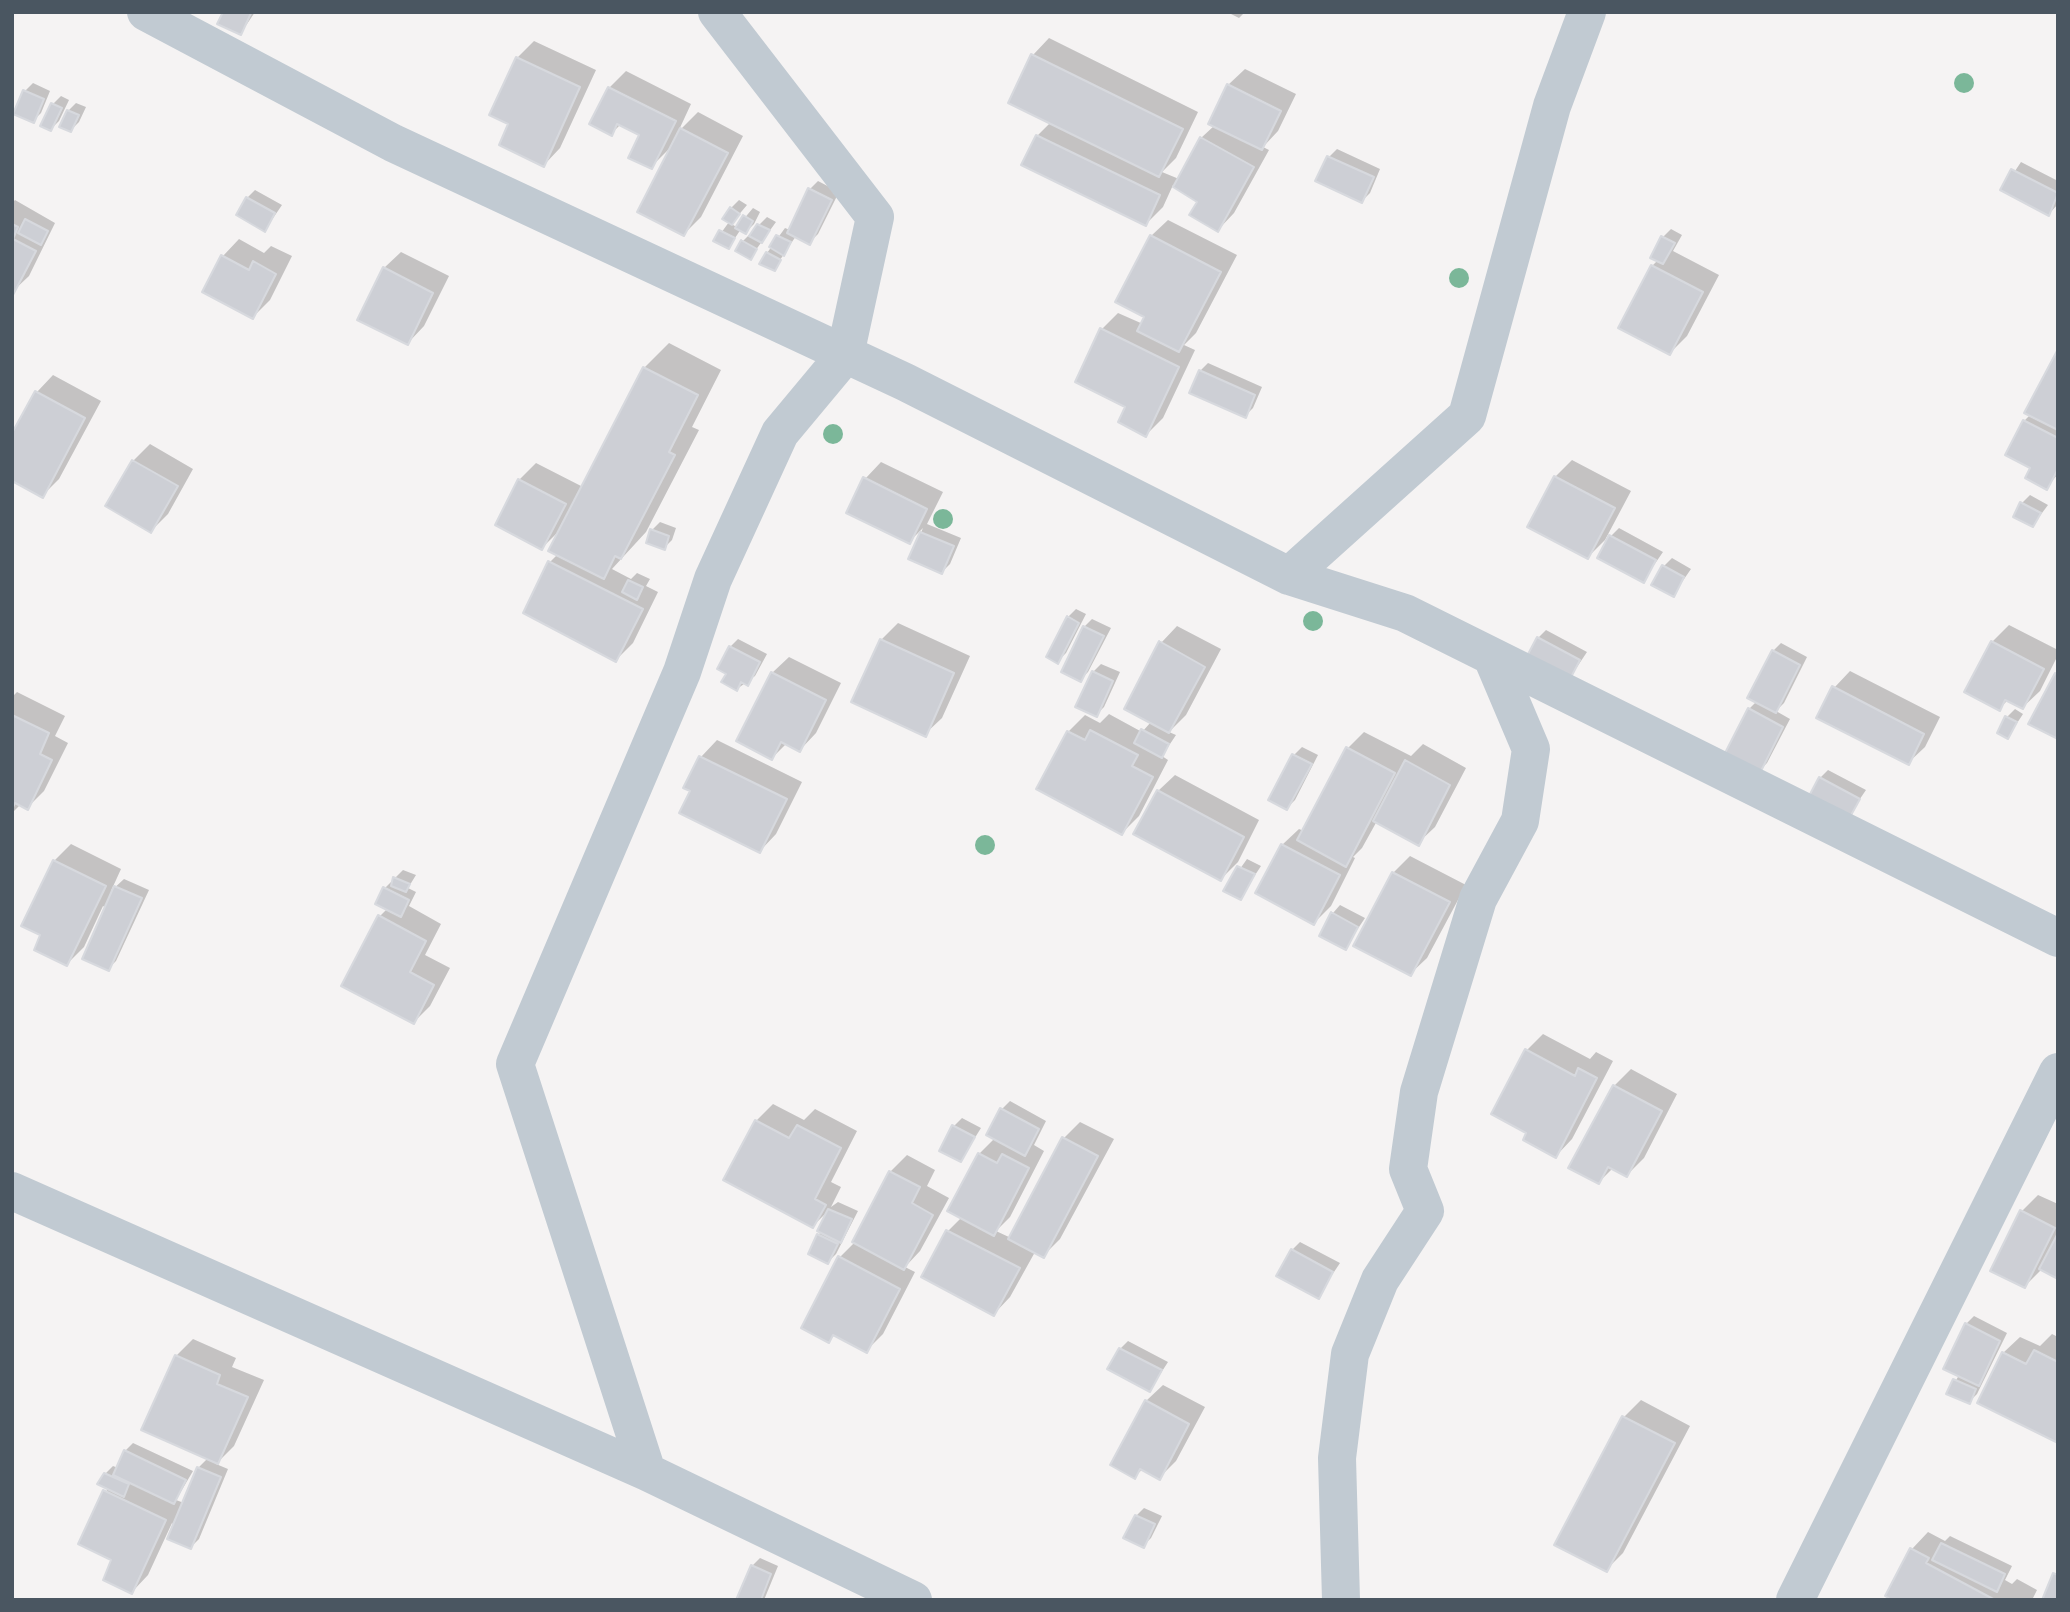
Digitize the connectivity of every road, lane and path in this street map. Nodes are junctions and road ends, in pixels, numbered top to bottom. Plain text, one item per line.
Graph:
1 (146, 12) edge
2 (717, 12) edge
3 (1587, 12) edge
4 (845, 355) junction
5 (1289, 576) junction
6 (1492, 657) junction
7 (2058, 938) edge
8 (2058, 1072) edge
9 (12, 1191) edge
10 (647, 1472) junction
11 (913, 1600) edge
12 (1341, 1600) edge
13 (1795, 1600) edge

1 - 4 street
2 - 4 street
3 - 5 street
4 - 5 street
4 - 10 street
5 - 6 street
6 - 7 street
6 - 12 street
8 - 13 street
9 - 10 street
10 - 11 street

